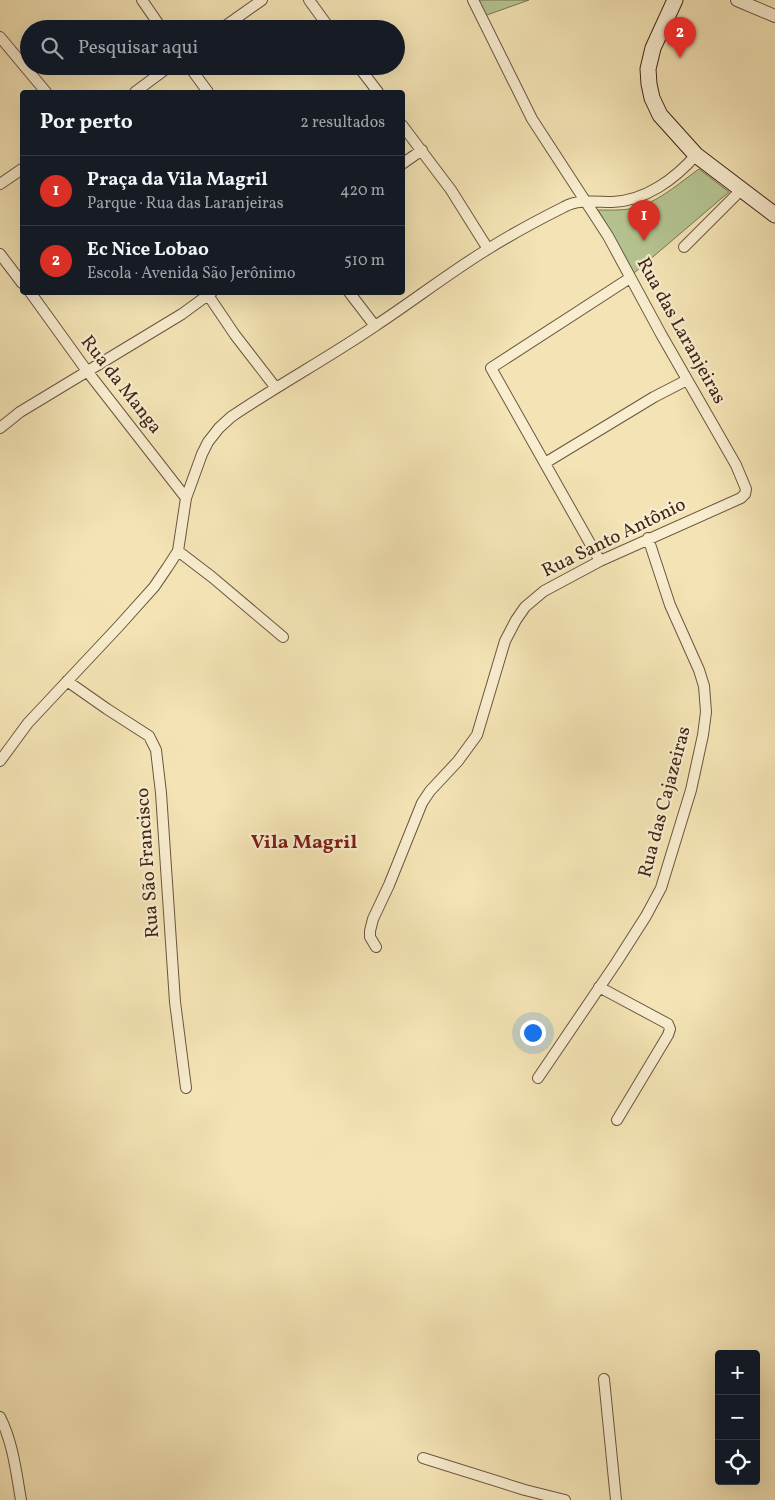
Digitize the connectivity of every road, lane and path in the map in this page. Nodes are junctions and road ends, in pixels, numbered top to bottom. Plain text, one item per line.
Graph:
1 (142, 0) edge
2 (262, 0) edge
3 (309, 0) edge
4 (473, 0) edge
5 (668, 0) edge
6 (675, 0) edge
7 (737, 0) edge
8 (775, 16) edge
9 (156, 20) edge
10 (234, 20) edge
11 (323, 20) edge
12 (663, 25) junction
13 (0, 37) edge
14 (20, 61) edge
15 (32, 75) edge
16 (158, 75) edge
17 (196, 75) edge
18 (365, 75) edge
19 (44, 90) edge
20 (138, 90) edge
21 (207, 90) edge
22 (376, 90) edge
23 (405, 129) edge
24 (422, 150) junction
25 (696, 155) junction
26 (405, 162) edge
27 (20, 170) edge
28 (0, 184) edge
29 (742, 189) junction
30 (585, 202) junction
31 (775, 215) edge
32 (684, 247) dead end
33 (488, 249) junction
34 (0, 254) edge
35 (630, 278) junction
36 (20, 280) edge
37 (32, 295) edge
38 (206, 295) edge
39 (210, 295) edge
40 (351, 295) edge
41 (375, 326) junction
42 (87, 372) junction
43 (687, 380) junction
44 (276, 388) junction
45 (0, 428) edge
46 (545, 463) junction
47 (186, 498) junction
48 (742, 498) joint
49 (648, 538) junction
50 (178, 551) junction
51 (600, 561) junction
52 (283, 637) dead end
53 (67, 680) junction
54 (0, 761) edge
55 (376, 947) dead end
56 (599, 987) junction
57 (538, 1078) dead end
58 (186, 1088) dead end
59 (616, 1120) dead end
60 (604, 1379) dead end
61 (0, 1417) edge
62 (423, 1458) dead end
63 (20, 1500) edge
64 (565, 1500) edge
65 (616, 1500) edge

1 - 9 street
2 - 10 street
3 - 11 street
4 - 30 street, Rua das Laranjeiras
5 - 12 main road
6 - 12 main road
7 - 8 street
12 - 25 main road
13 - 14 street
15 - 19 street
16 - 20 street
17 - 21 street
18 - 22 street
23 - 24 street
24 - 26 street
24 - 33 street
25 - 29 main road
25 - 30 street
27 - 28 street
29 - 31 main road
29 - 32 street
30 - 33 street
30 - 35 street, Rua das Laranjeiras
33 - 41 street
34 - 36 street
35 - 43 street, Rua das Laranjeiras
35 - 46 street
37 - 42 street, Rua da Manga
38 - 42 street
39 - 44 street
40 - 41 street
41 - 44 street
42 - 45 street
42 - 47 street, Rua da Manga
43 - 46 street
43 - 48 street, Rua das Laranjeiras
44 - 47 street
46 - 51 street
47 - 50 street
48 - 49 street, Rua Santo Antônio
49 - 51 street, Rua Santo Antônio
49 - 56 street, Rua das Cajazeiras
50 - 52 street
50 - 53 street
51 - 55 street, Rua Santo Antônio
53 - 54 street
53 - 58 street, Rua São Francisco
56 - 57 street, Rua das Cajazeiras
56 - 59 street
60 - 65 street
61 - 63 street
62 - 64 street

